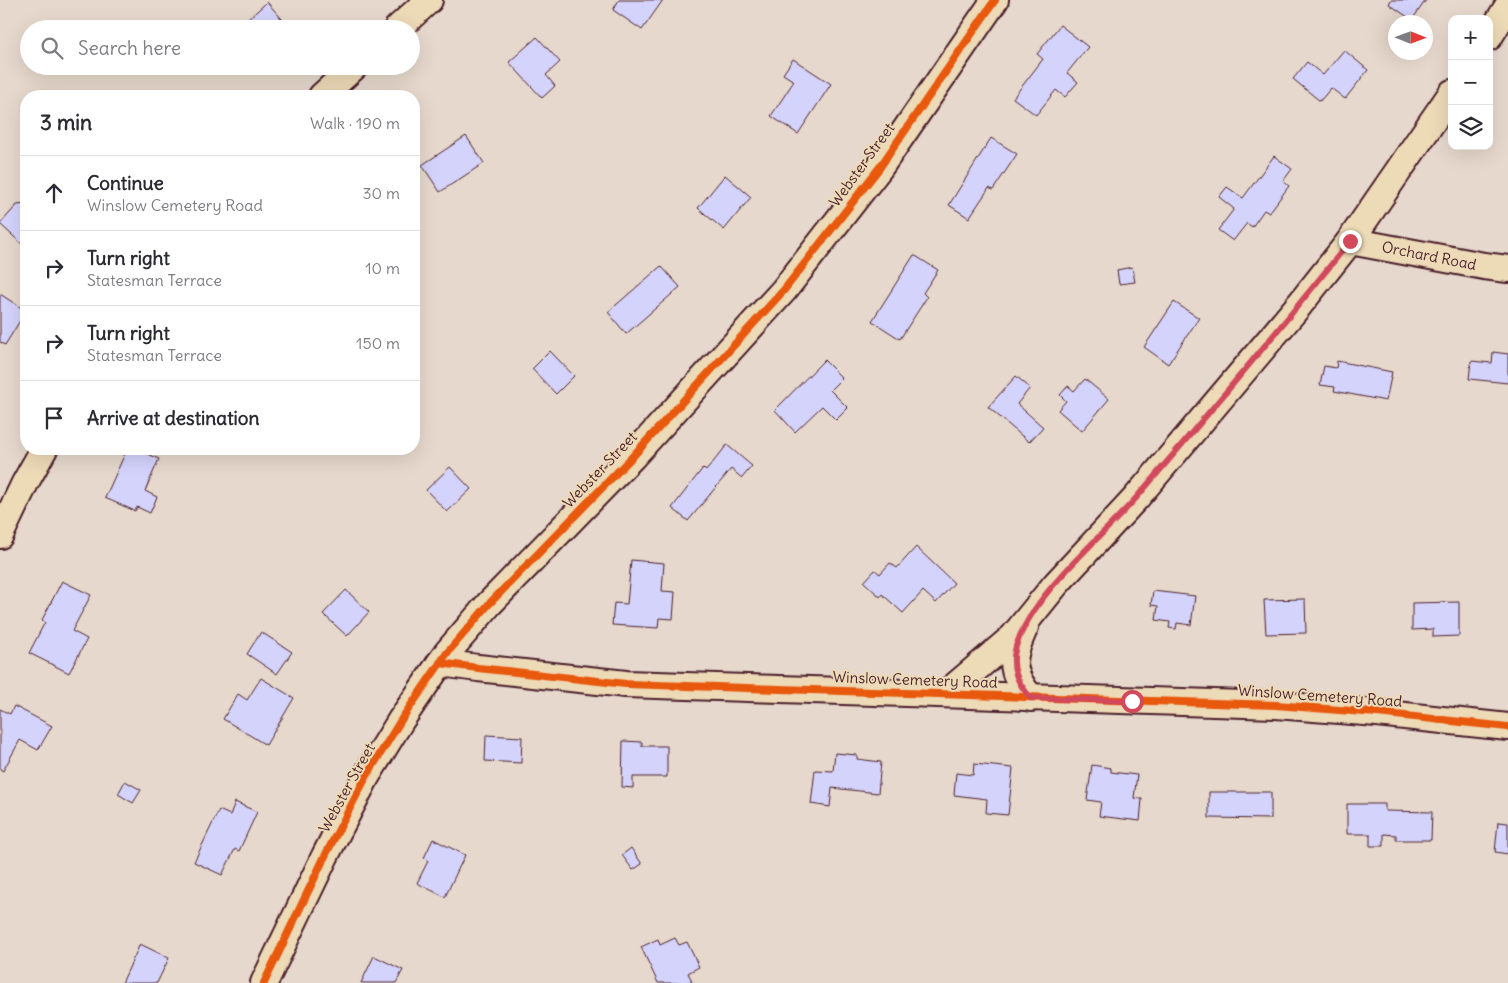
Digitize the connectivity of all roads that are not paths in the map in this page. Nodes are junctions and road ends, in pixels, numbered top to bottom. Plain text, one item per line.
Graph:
1 (429, 0) edge
2 (995, 0) edge
3 (1508, 6) edge
4 (407, 20) edge
5 (1493, 30) edge
6 (345, 75) edge
7 (329, 90) edge
8 (1448, 99) edge
9 (1350, 241) junction
10 (1508, 269) edge
11 (41, 455) edge
12 (0, 535) edge
13 (1032, 613) junction
14 (440, 663) junction
15 (946, 694) junction
16 (1031, 698) junction
17 (1508, 727) edge
18 (264, 983) edge

1 - 4 street
2 - 14 street, Webster Street
3 - 5 street
6 - 7 street
8 - 9 street
9 - 10 street, Orchard Road
9 - 13 street
11 - 12 street
13 - 15 street
13 - 16 street
14 - 15 street, Winslow Cemetery Road
14 - 18 street, Webster Street
15 - 16 street, Winslow Cemetery Road
16 - 17 street, Winslow Cemetery Road

